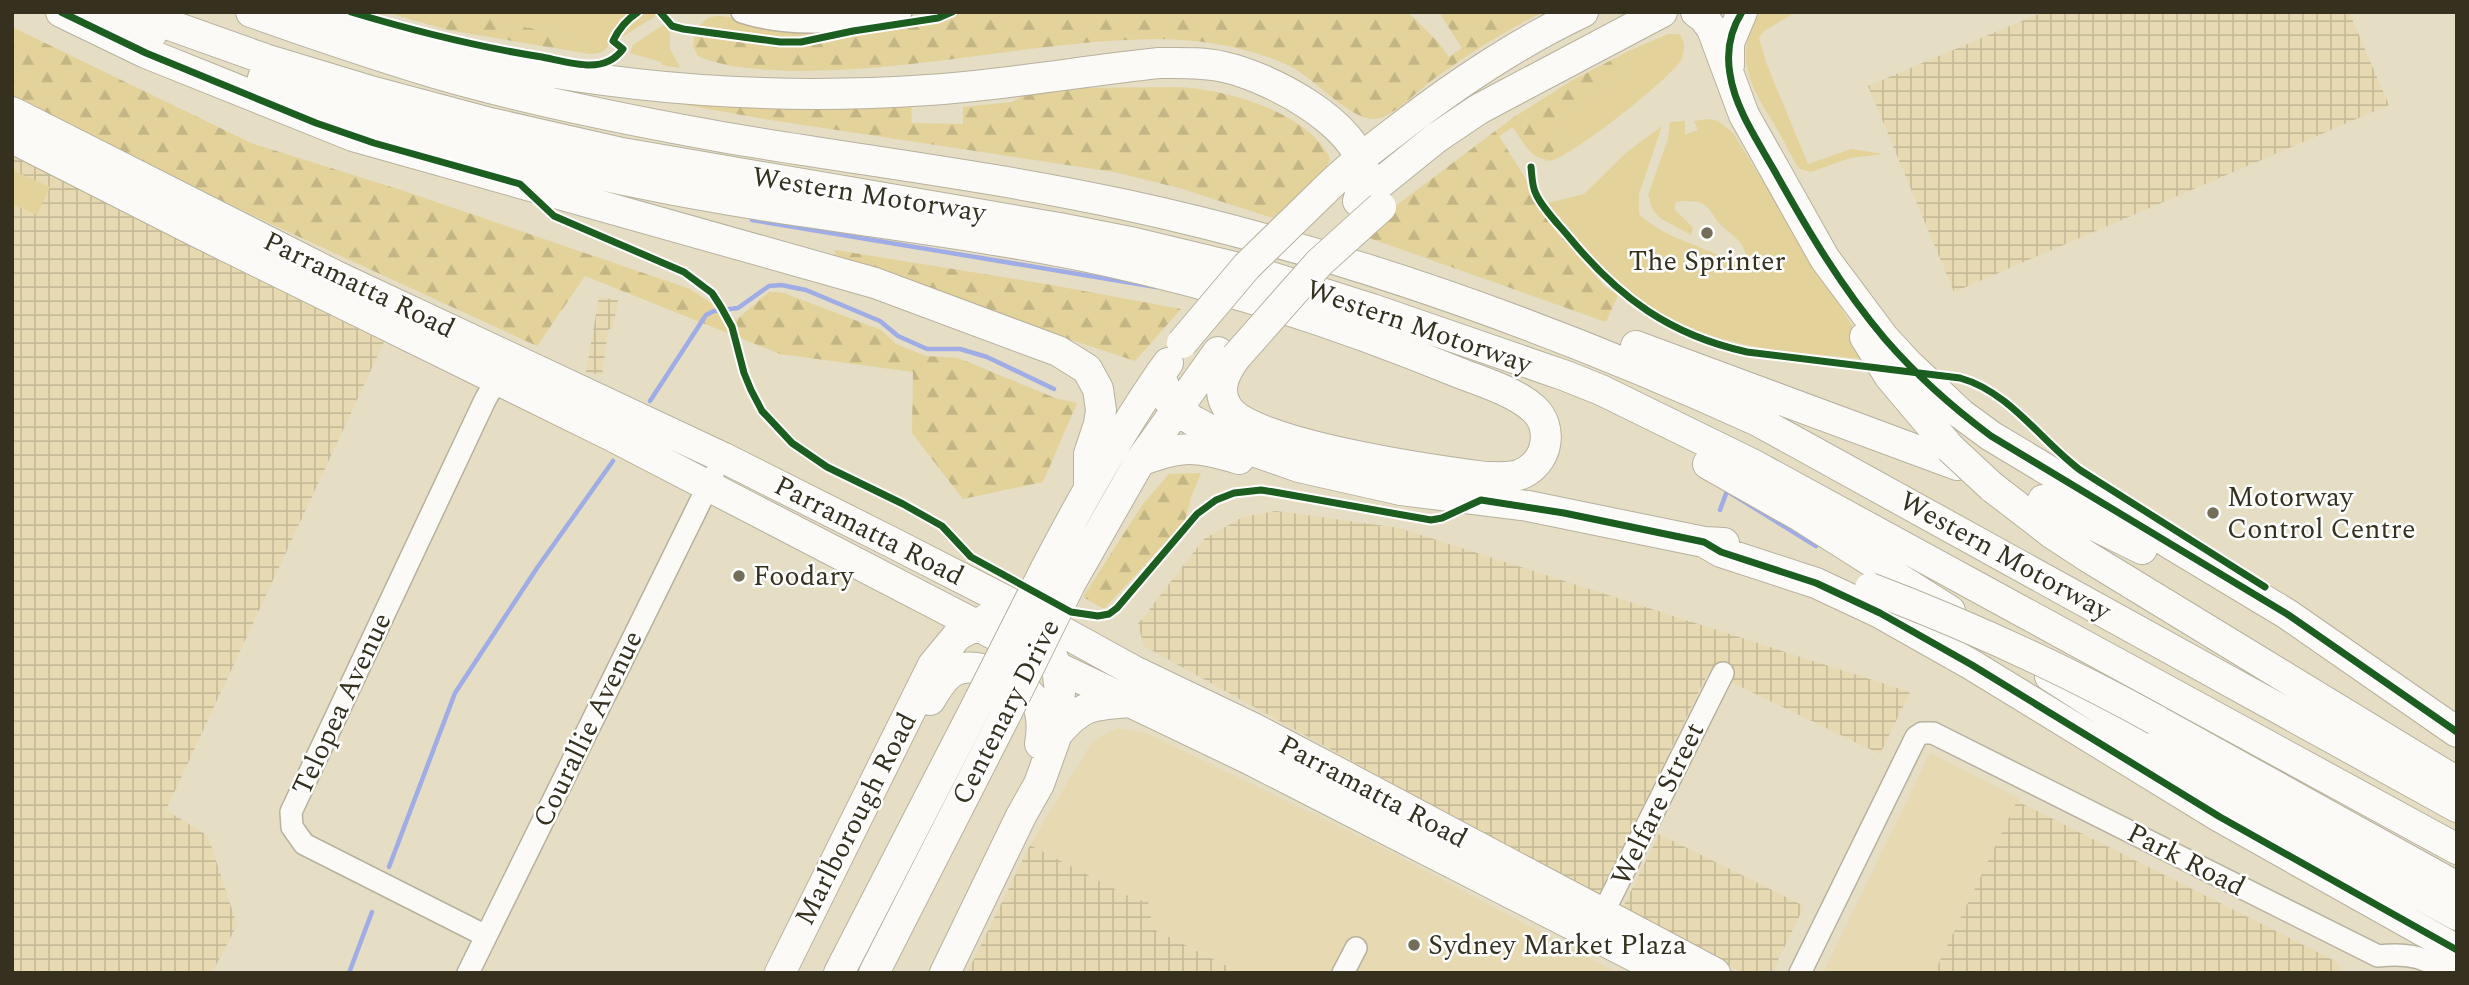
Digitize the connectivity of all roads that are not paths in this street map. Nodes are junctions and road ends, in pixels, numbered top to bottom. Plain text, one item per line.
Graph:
1 (61, 12) edge
2 (86, 12) edge
3 (133, 12) edge
4 (251, 12) edge
5 (313, 12) edge
6 (742, 12) edge
7 (901, 12) edge
8 (1583, 12) edge
9 (1696, 12) edge
10 (1742, 12) edge
11 (1651, 18) edge
12 (1730, 76) junction
13 (12, 112) edge
14 (12, 138) edge
15 (1359, 159) junction
16 (1369, 204) junction
17 (1542, 331) junction
18 (1227, 355) junction
19 (503, 369) junction
20 (1901, 370) junction
21 (1160, 374) junction
22 (1601, 390) junction
23 (1176, 408) junction
24 (1954, 457) junction
25 (724, 458) junction
26 (1140, 461) junction
27 (708, 485) junction
28 (1373, 485) junction
29 (1088, 487) junction
30 (2043, 500) dead end
31 (1704, 542) junction
32 (1058, 576) junction
33 (942, 608) junction
34 (1026, 612) junction
35 (974, 624) junction
36 (933, 665) junction
37 (1057, 667) junction
38 (1723, 673) dead end
39 (1130, 702) junction
40 (2457, 732) edge
41 (1057, 734) junction
42 (2457, 752) edge
43 (882, 769) junction
44 (2457, 782) edge
45 (2457, 807) edge
46 (1020, 816) junction
47 (948, 828) junction
48 (2457, 849) edge
49 (2457, 887) edge
50 (2457, 915) edge
51 (1597, 924) junction
52 (485, 936) junction
53 (856, 939) junction
54 (1356, 948) dead end
55 (2457, 950) edge
56 (2373, 964) edge
57 (468, 973) edge
58 (780, 973) edge
59 (819, 973) edge
60 (839, 973) edge
61 (874, 973) edge
62 (894, 973) edge
63 (944, 973) edge
64 (1343, 973) edge
65 (1667, 973) edge
66 (1715, 973) edge
67 (1800, 973) edge
68 (2452, 973) edge

1 - 29 highway
2 - 18 highway
3 - 22 highway, Western Motorway
4 - 17 highway, Western Motorway
5 - 15 highway
6 - 7 street
8 - 15 highway, Centenary Drive
9 - 12 highway
10 - 12 highway
11 - 16 highway
12 - 20 highway
13 - 19 highway, Parramatta Road
14 - 19 highway, Parramatta Road
15 - 16 highway
15 - 21 highway, Centenary Drive, bridge
16 - 18 highway
17 - 24 highway, Western Motorway
17 - 45 highway, Western Motorway
18 - 23 highway, Centenary Drive
19 - 25 highway, Parramatta Road
19 - 27 highway, Parramatta Road
19 - 52 street, Telopea Avenue
20 - 24 highway
20 - 40 highway
21 - 23 highway
21 - 29 highway, Centenary Drive
22 - 48 highway, Western Motorway
22 - 50 highway, Western Motorway
23 - 26 highway, Centenary Drive
23 - 28 highway
24 - 44 highway, bridge
25 - 27 street, Courallie Avenue
25 - 34 highway, Parramatta Road
26 - 28 highway
26 - 32 highway, Centenary Drive
27 - 33 highway, Parramatta Road
27 - 52 street, Courallie Avenue
28 - 31 highway
29 - 32 highway, Centenary Drive
30 - 42 highway
31 - 49 highway, bridge
31 - 55 highway
32 - 47 highway, Centenary Drive, bridge
32 - 53 highway, Centenary Drive, bridge
33 - 35 highway, Parramatta Road
33 - 36 highway, Marlborough Road
34 - 35 highway, Marlborough Road
34 - 37 highway
34 - 51 highway, Parramatta Road
35 - 36 highway, Marlborough Road
35 - 37 highway, Parramatta Road
36 - 43 highway, Marlborough Road
37 - 39 highway, Parramatta Road
37 - 41 highway
38 - 51 street, Welfare Street
39 - 41 highway
39 - 51 highway, Parramatta Road
41 - 46 highway
43 - 46 highway
43 - 58 highway, Marlborough Road
46 - 63 highway
47 - 61 highway, Centenary Drive
47 - 62 highway
51 - 65 highway, Parramatta Road
51 - 66 highway, Parramatta Road
52 - 57 street, Courallie Avenue
53 - 59 highway
53 - 60 highway, Centenary Drive
54 - 64 street
56 - 67 street, Park Road
56 - 68 street, Park Road

